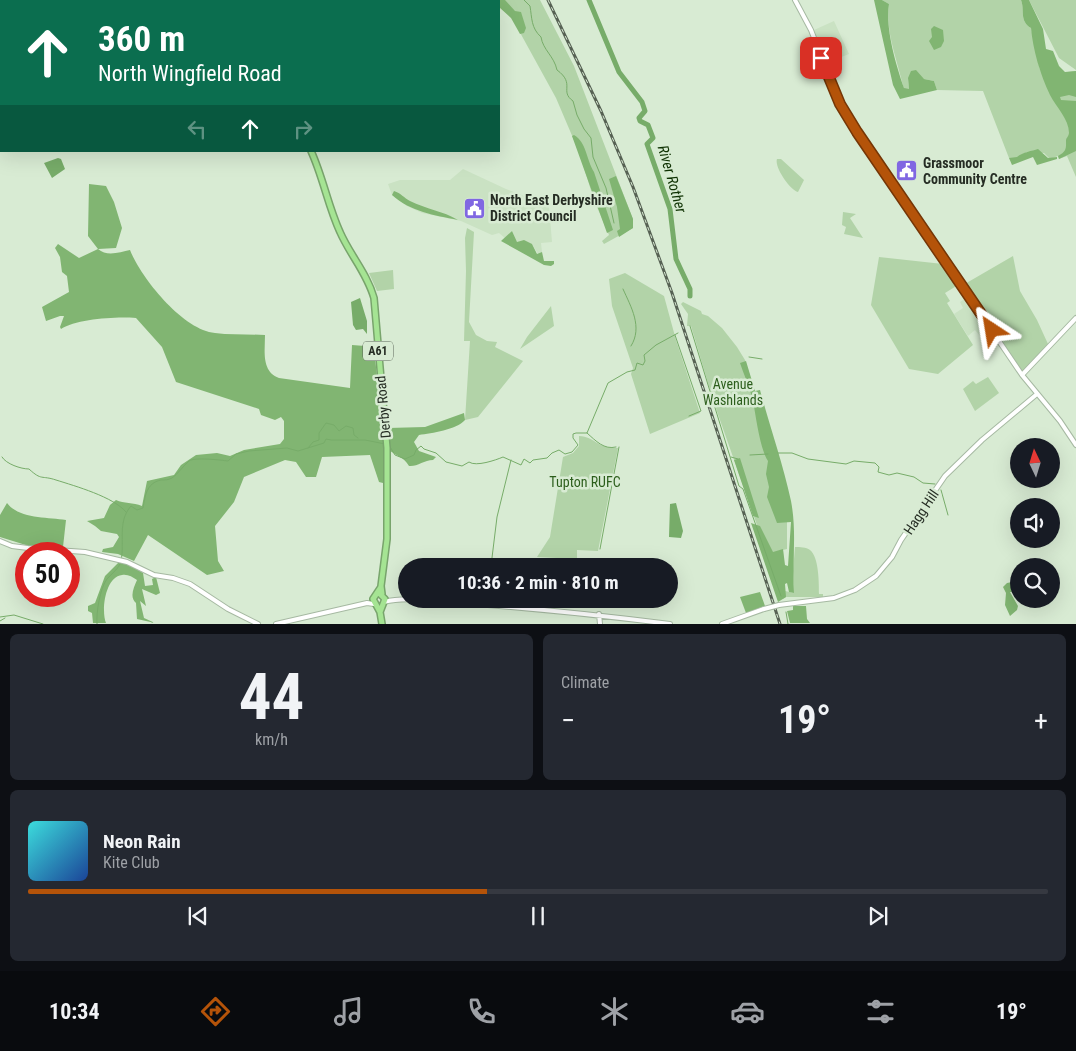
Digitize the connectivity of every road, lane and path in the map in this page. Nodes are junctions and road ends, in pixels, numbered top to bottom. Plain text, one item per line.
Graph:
1 (795, 0) edge
2 (311, 152) edge
3 (1076, 318) edge
4 (1022, 375) junction
5 (1037, 394) junction
6 (1075, 444) edge
7 (0, 541) edge
8 (379, 600) junction
9 (599, 614) junction
10 (258, 624) edge
11 (276, 624) edge
12 (382, 624) edge
13 (600, 624) edge
14 (670, 624) edge
15 (722, 624) edge

1 - 4 street
2 - 8 highway, Derby Road / A61
3 - 4 street
4 - 5 street
5 - 6 street
5 - 15 street, Hagg Hill, bridge
7 - 10 street
8 - 9 street
8 - 11 street
8 - 12 highway, A61
9 - 13 street
9 - 14 street

